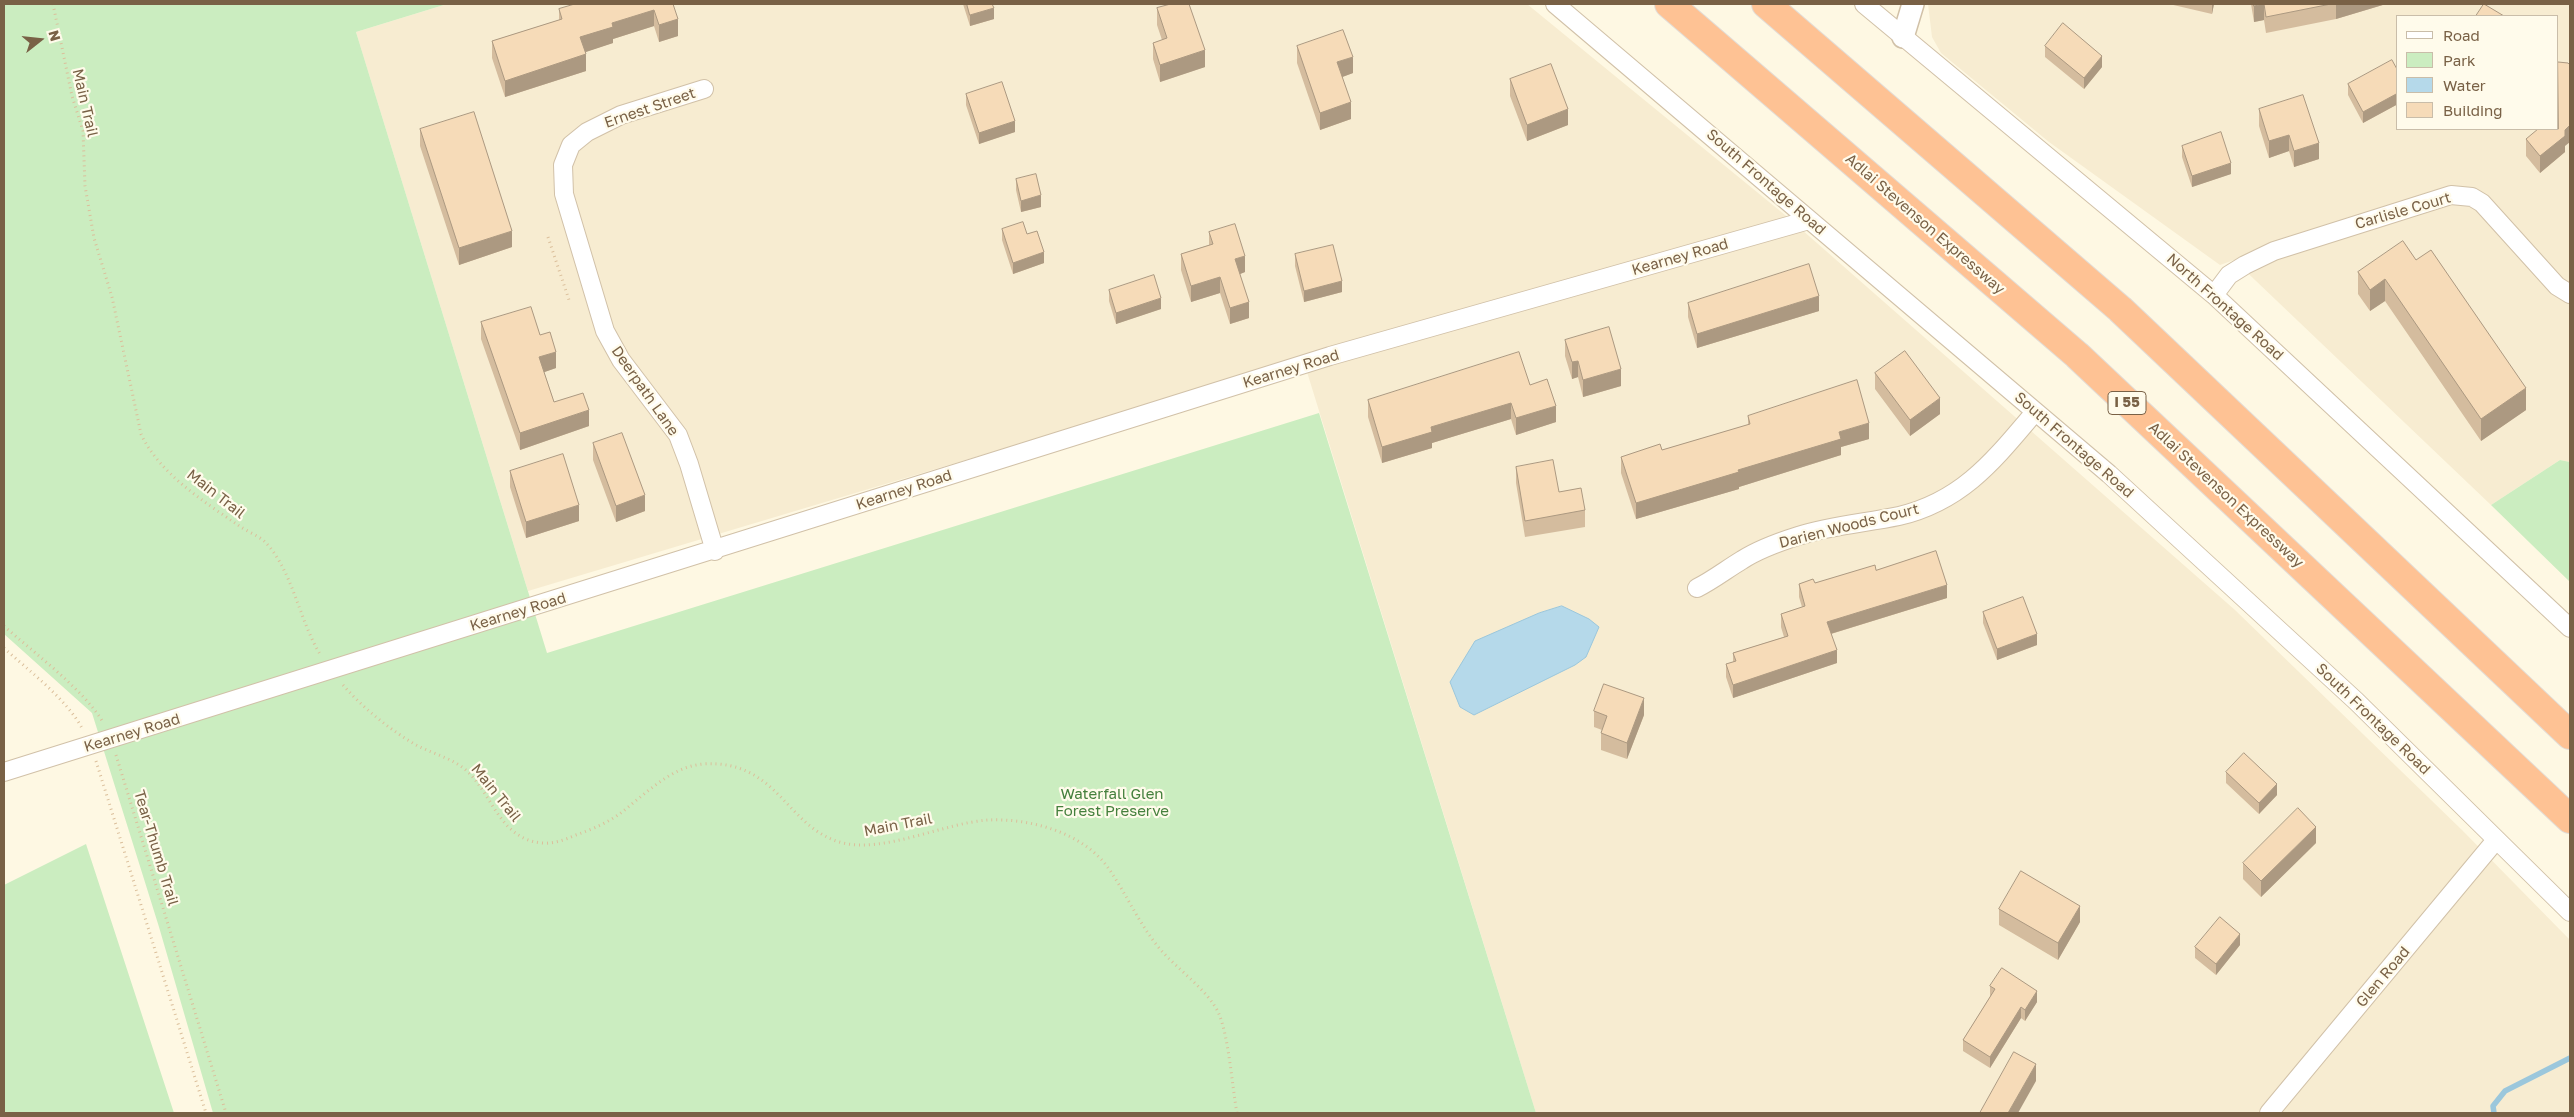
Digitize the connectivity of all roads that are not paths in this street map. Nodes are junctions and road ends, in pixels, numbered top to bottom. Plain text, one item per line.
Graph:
1 (1555, 4) edge
2 (1669, 4) edge
3 (1766, 4) edge
4 (1864, 4) edge
5 (1912, 4) edge
6 (1903, 36) junction
7 (704, 89) dead end
8 (571, 145) joint
9 (1809, 220) junction
10 (2570, 294) edge
11 (2214, 295) junction
12 (2036, 412) junction
13 (715, 551) junction
14 (1697, 588) dead end
15 (2570, 628) edge
16 (2570, 735) edge
17 (4, 772) edge
18 (2570, 819) edge
19 (2496, 840) junction
20 (2570, 912) edge
21 (2269, 1113) edge

1 - 9 street, South Frontage Road
2 - 18 highway, Adlai Stevenson Expressway / I 55
3 - 16 highway
4 - 6 street, North Frontage Road
5 - 6 street
6 - 11 street, North Frontage Road
7 - 8 street, Ernest Street
8 - 13 street, Deerpath Lane
9 - 12 street, South Frontage Road
9 - 13 street, Kearney Road
10 - 11 street, Carlisle Court
11 - 15 street, North Frontage Road
12 - 14 street, Darien Woods Court
12 - 19 street, South Frontage Road
13 - 17 street, Kearney Road
19 - 20 street, South Frontage Road
19 - 21 street, Glen Road

